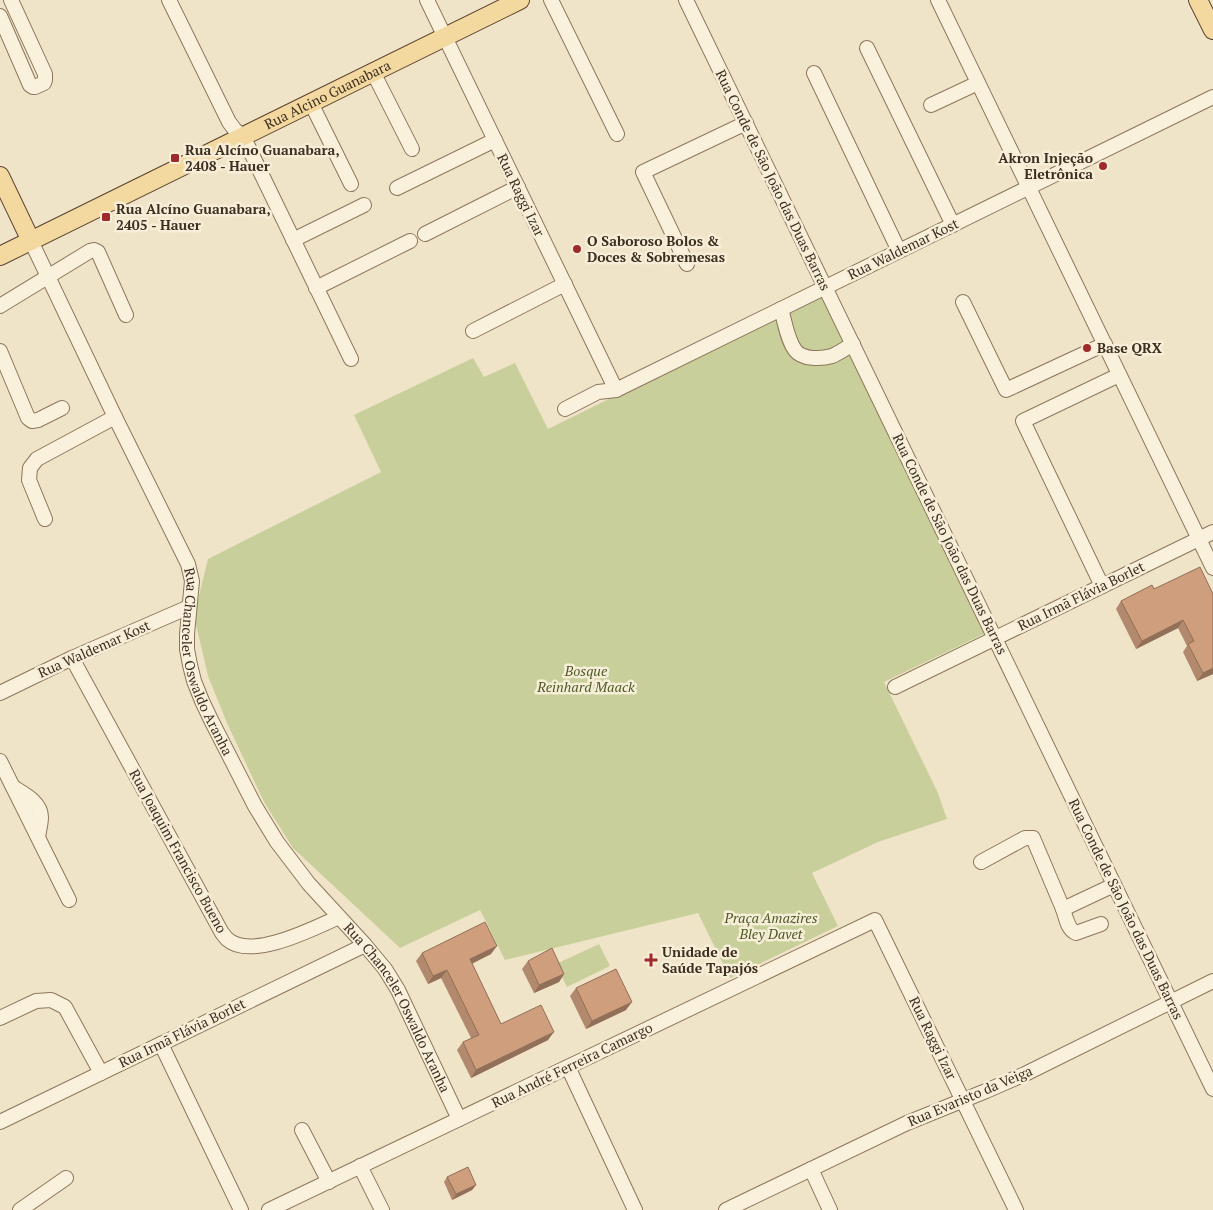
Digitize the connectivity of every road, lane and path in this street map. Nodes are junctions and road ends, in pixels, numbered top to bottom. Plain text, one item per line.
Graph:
1 (11, 0) edge
2 (169, 0) edge
3 (426, 0) edge
4 (520, 0) edge
5 (551, 0) edge
6 (686, 0) edge
7 (938, 0) edge
8 (1198, 0) edge
9 (0, 16) edge
10 (1213, 30) edge
11 (445, 37) junction
12 (867, 48) dead end
13 (373, 72) junction
14 (814, 73) dead end
15 (978, 83) junction
16 (1213, 97) edge
17 (311, 103) junction
18 (931, 105) dead end
19 (746, 123) junction
20 (617, 134) dead end
21 (243, 136) junction
22 (495, 140) junction
23 (412, 150) dead end
24 (0, 176) edge
25 (351, 184) dead end
26 (518, 187) junction
27 (1029, 187) junction
28 (397, 188) dead end
29 (364, 205) dead end
30 (953, 224) junction
31 (426, 234) dead end
32 (293, 240) junction
33 (31, 241) junction
34 (410, 241) dead end
35 (899, 251) junction
36 (0, 256) edge
37 (687, 264) dead end
38 (48, 277) junction
39 (565, 284) junction
40 (826, 287) junction
41 (316, 288) junction
42 (963, 302) dead end
43 (0, 306) edge
44 (781, 309) junction
45 (126, 315) dead end
46 (473, 331) dead end
47 (853, 344) junction
48 (1105, 344) junction
49 (0, 351) edge
50 (351, 359) dead end
51 (1120, 375) junction
52 (616, 390) junction
53 (62, 408) dead end
54 (565, 409) dead end
55 (116, 417) junction
56 (45, 519) dead end
57 (1213, 532) edge
58 (1199, 539) junction
59 (1213, 568) edge
60 (1102, 586) junction
61 (189, 607) junction
62 (995, 638) junction
63 (72, 658) junction
64 (895, 687) dead end
65 (0, 693) edge
66 (0, 761) edge
67 (981, 862) dead end
68 (1114, 885) junction
69 (69, 900) dead end
70 (1063, 909) junction
71 (339, 917) junction
72 (875, 920) joint
73 (1101, 924) dead end
74 (365, 945) junction
75 (1213, 982) edge
76 (1171, 1002) junction
77 (0, 1018) edge
78 (161, 1044) junction
79 (568, 1067) junction
80 (102, 1073) junction
81 (1213, 1089) edge
82 (963, 1100) junction
83 (459, 1119) junction
84 (0, 1122) edge
85 (302, 1130) dead end
86 (360, 1166) junction
87 (811, 1169) junction
88 (66, 1178) dead end
89 (329, 1182) junction
90 (20, 1210) edge
91 (241, 1210) edge
92 (269, 1210) edge
93 (382, 1210) edge
94 (635, 1210) edge
95 (726, 1210) edge
96 (830, 1210) edge
97 (1016, 1210) edge

1 - 9 street
2 - 21 street
3 - 11 street, Rua Raggi Izar
4 - 11 main road, Rua Alcino Guanabara
5 - 20 street
6 - 19 street, Rua Conde de São João das Duas Barras
7 - 15 street
8 - 10 main road
11 - 13 main road, Rua Alcino Guanabara
11 - 22 street, Rua Raggi Izar
12 - 30 street
13 - 17 main road, Rua Alcino Guanabara
13 - 23 street
14 - 35 street
15 - 18 street
15 - 27 street
16 - 27 street, Rua Waldemar Kost
17 - 21 main road, Rua Alcino Guanabara
17 - 25 street
19 - 37 street
19 - 40 street, Rua Conde de São João das Duas Barras
21 - 32 street
21 - 33 main road, Rua Alcino Guanabara
22 - 26 street, Rua Raggi Izar
22 - 28 street
24 - 33 main road, Rua Chanceler Oswaldo Aranha
26 - 31 street
26 - 39 street, Rua Raggi Izar
27 - 30 street, Rua Waldemar Kost
27 - 48 street
29 - 32 street
30 - 35 street, Rua Waldemar Kost
32 - 41 street
33 - 36 main road, Rua Alcino Guanabara
33 - 38 street, Rua Chanceler Oswaldo Aranha
34 - 41 street
35 - 40 street, Rua Waldemar Kost
38 - 43 street
38 - 45 street
38 - 55 street, Rua Chanceler Oswaldo Aranha
39 - 46 street
39 - 52 street, Rua Raggi Izar
40 - 44 street, Rua Waldemar Kost
40 - 47 street, Rua Conde de São João das Duas Barras
41 - 50 street
42 - 48 street
44 - 47 street
44 - 52 street, Rua Waldemar Kost
47 - 62 street, Rua Conde de São João das Duas Barras
48 - 51 street
49 - 53 street
51 - 58 street
51 - 60 street
52 - 54 street, Rua Waldemar Kost
55 - 56 street
55 - 61 street, Rua Chanceler Oswaldo Aranha
57 - 58 street, Rua Irmã Flávia Borlet
58 - 59 street
58 - 60 street, Rua Irmã Flávia Borlet
60 - 62 street, Rua Irmã Flávia Borlet
61 - 63 street, Rua Waldemar Kost
61 - 71 street, Rua Chanceler Oswaldo Aranha
62 - 64 street, Rua Irmã Flávia Borlet
62 - 68 street, Rua Conde de São João das Duas Barras
63 - 65 street, Rua Waldemar Kost
63 - 71 street, Rua Joaquim Francisco Bueno
66 - 69 street
67 - 70 street
68 - 70 street
68 - 76 street, Rua Conde de São João das Duas Barras
70 - 73 street
71 - 74 street, Rua Chanceler Oswaldo Aranha
72 - 79 street, Rua André Ferreira Camargo
72 - 82 street, Rua Raggi Izar
74 - 78 street, Rua Irmã Flávia Borlet
74 - 83 street, Rua Chanceler Oswaldo Aranha
75 - 76 street, Rua Evaristo da Veiga
76 - 81 street, Rua Conde de São João das Duas Barras
76 - 82 street, Rua Evaristo da Veiga
77 - 80 street
78 - 80 street, Rua Irmã Flávia Borlet
78 - 91 street
79 - 83 street, Rua André Ferreira Camargo
79 - 94 street
80 - 84 street, Rua Irmã Flávia Borlet
82 - 87 street, Rua Evaristo da Veiga
82 - 97 street, Rua Raggi Izar
83 - 86 street, Rua André Ferreira Camargo
85 - 89 street
86 - 89 street, Rua André Ferreira Camargo
86 - 93 street
87 - 95 street, Rua Evaristo da Veiga
87 - 96 street
88 - 90 street
89 - 92 street, Rua André Ferreira Camargo

